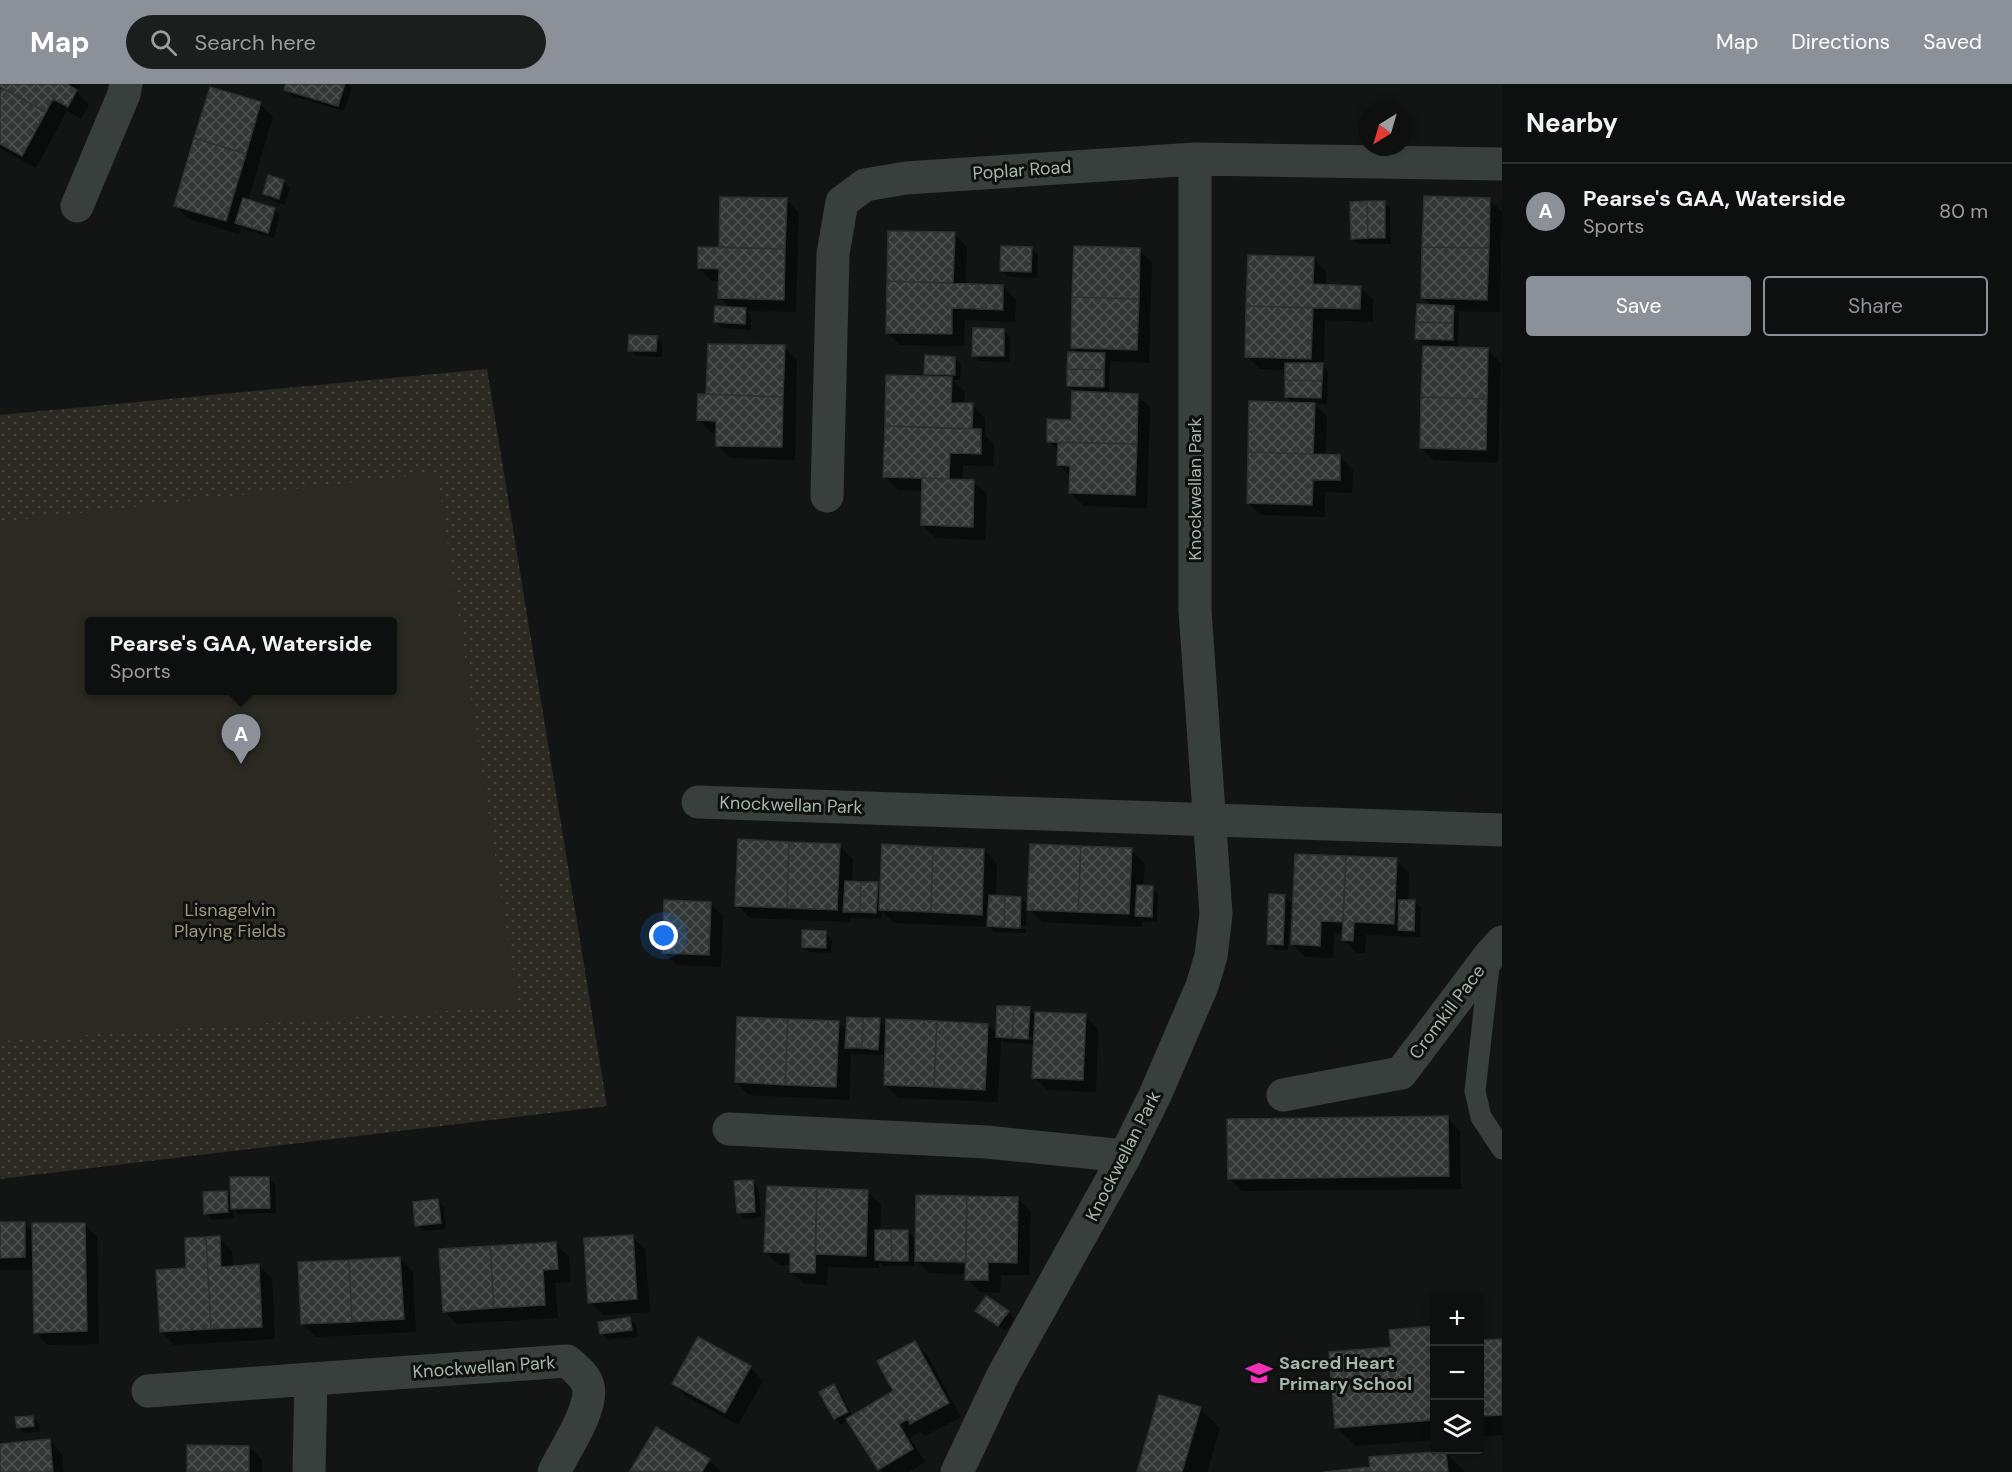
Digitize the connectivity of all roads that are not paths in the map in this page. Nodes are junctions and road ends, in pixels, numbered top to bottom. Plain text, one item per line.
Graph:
1 (126, 84) edge
2 (1195, 159) junction
3 (1502, 164) edge
4 (77, 206) dead end
5 (828, 496) dead end
6 (698, 802) dead end
7 (1208, 819) junction
8 (1502, 830) edge
9 (1496, 949) edge
10 (1283, 1095) dead end
11 (729, 1130) dead end
12 (1502, 1149) edge
13 (1125, 1156) junction
14 (311, 1379) junction
15 (148, 1391) dead end
16 (309, 1472) edge
17 (554, 1472) edge
18 (957, 1472) edge

1 - 4 street
2 - 3 street, Poplar Road
2 - 5 street, Poplar Road
2 - 7 street, Knockwellan Park
6 - 7 street, Knockwellan Park
7 - 8 street, Knockwellan Park
7 - 13 street, Knockwellan Park
9 - 10 street, Cromkill Pace
9 - 12 lane
11 - 13 street
13 - 18 street, Knockwellan Park
14 - 15 street, Knockwellan Park
14 - 16 street
14 - 17 street, Knockwellan Park

